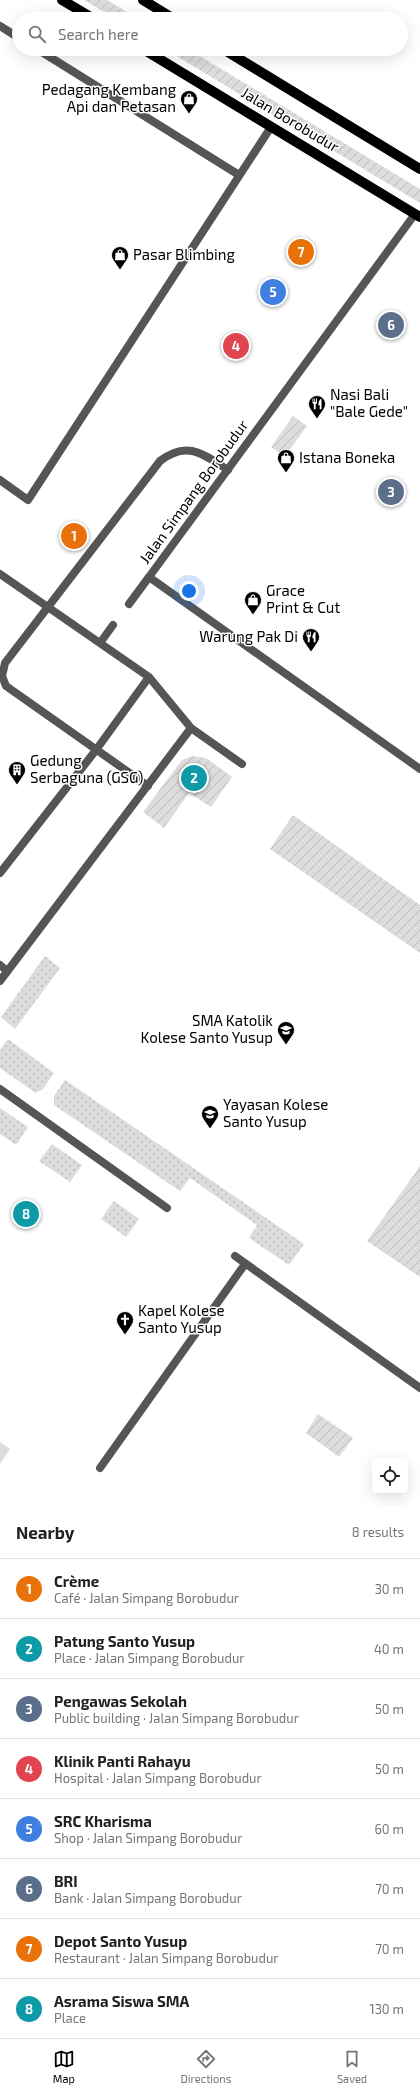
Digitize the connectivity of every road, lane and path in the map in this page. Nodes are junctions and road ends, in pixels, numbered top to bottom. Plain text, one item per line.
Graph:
1 (62, 0) edge
2 (143, 0) edge
3 (82, 12) edge
4 (163, 12) edge
5 (0, 26) edge
6 (12, 34) edge
7 (48, 56) edge
8 (154, 56) edge
9 (234, 56) edge
10 (271, 127) junction
11 (420, 169) edge
12 (239, 175) junction
13 (418, 216) edge
14 (228, 470) junction
15 (0, 480) edge
16 (0, 574) edge
17 (150, 577) junction
18 (129, 604) dead end
19 (47, 607) junction
20 (114, 625) dead end
21 (100, 643) junction
22 (149, 677) junction
23 (191, 728) junction
24 (96, 750) junction
25 (242, 764) dead end
26 (420, 769) edge
27 (148, 786) junction
28 (0, 873) edge
29 (0, 965) edge
30 (8, 971) junction
31 (0, 981) edge
32 (0, 1090) edge
33 (167, 1208) dead end
34 (235, 1256) dead end
35 (246, 1264) junction
36 (420, 1388) edge
37 (100, 1468) dead end

1 - 3 main road
2 - 4 main road
5 - 6 street
7 - 12 street
8 - 10 main road, Jalan Borobudur
9 - 11 main road, Jalan Borobudur
10 - 12 street
10 - 13 main road, Jalan Borobudur
12 - 15 street
13 - 14 street, Jalan Simpang Borobudur
14 - 17 street, Jalan Simpang Borobudur
14 - 19 street
16 - 19 street
17 - 18 street
17 - 26 street, Jalan Simpang Borobudur
19 - 21 street
19 - 24 street
20 - 21 street
21 - 22 street
22 - 23 street
22 - 24 street
23 - 25 street
23 - 27 street
24 - 27 street
24 - 28 street
27 - 30 street
29 - 30 street
30 - 31 street
32 - 33 street
34 - 35 street
35 - 36 street
35 - 37 street

